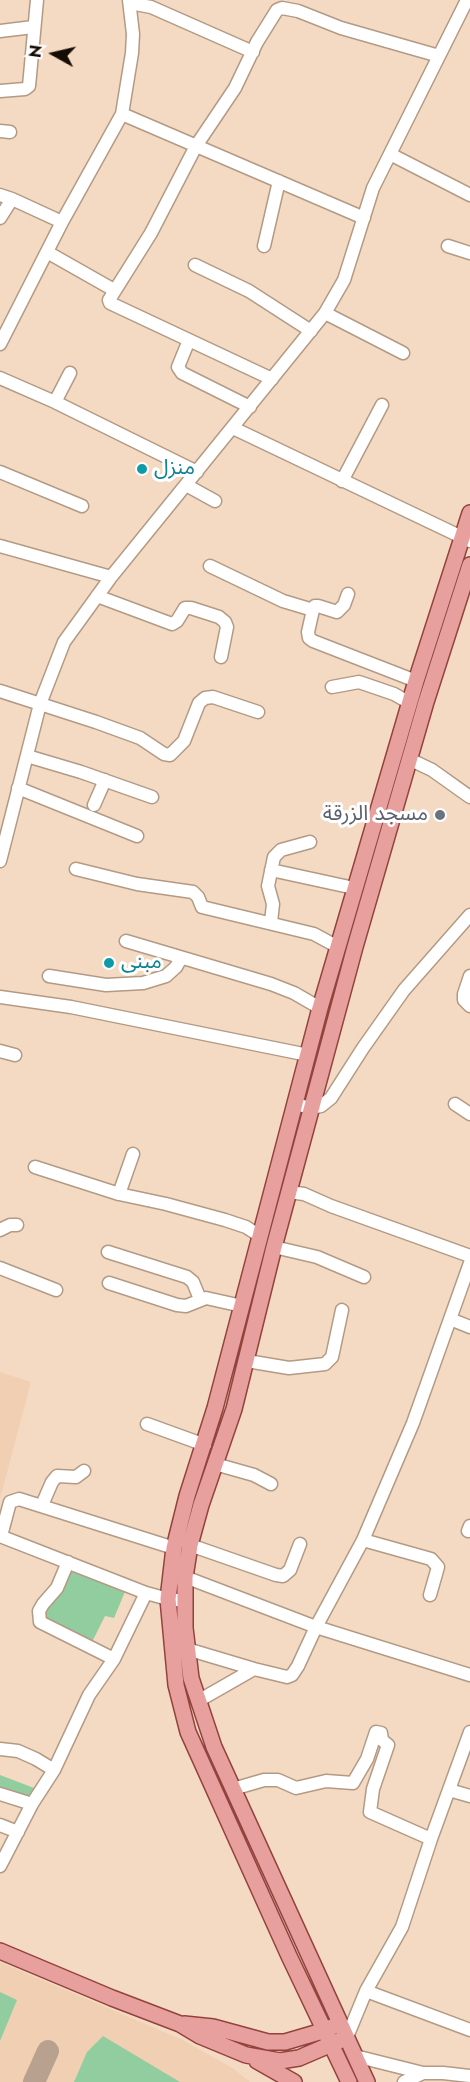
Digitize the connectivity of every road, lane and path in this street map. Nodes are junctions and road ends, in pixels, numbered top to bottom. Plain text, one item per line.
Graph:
1 (37, 0) edge
2 (467, 0) edge
3 (130, 2) edge
4 (300, 5) edge
5 (33, 27) junction
6 (0, 31) edge
7 (253, 52) junction
8 (439, 56) junction
9 (0, 92) edge
10 (122, 114) junction
11 (196, 146) junction
12 (390, 154) junction
13 (279, 182) junction
14 (470, 195) edge
15 (6, 197) edge
16 (0, 218) edge
17 (363, 218) junction
18 (62, 222) junction
19 (264, 246) dead end
20 (448, 246) dead end
21 (47, 252) junction
22 (470, 253) edge
23 (195, 266) dead end
24 (114, 290) junction
25 (325, 313) junction
26 (311, 331) junction
27 (189, 340) junction
28 (0, 344) edge
29 (403, 353) dead end
30 (70, 373) dead end
31 (0, 378) edge
32 (272, 379) junction
33 (55, 402) junction
34 (382, 405) dead end
35 (250, 407) junction
36 (233, 428) junction
37 (0, 472) edge
38 (197, 472) junction
39 (342, 481) junction
40 (186, 485) junction
41 (215, 501) dead end
42 (82, 506) dead end
43 (470, 513) edge
44 (465, 539) edge
45 (0, 546) edge
46 (470, 565) edge
47 (210, 566) dead end
48 (111, 577) junction
49 (348, 594) dead end
50 (98, 596) junction
51 (313, 610) junction
52 (221, 657) dead end
53 (416, 681) junction
54 (332, 687) dead end
55 (1, 694) edge
56 (410, 703) junction
57 (40, 704) junction
58 (258, 712) dead end
59 (27, 756) junction
60 (410, 759) junction
61 (105, 780) junction
62 (18, 788) junction
63 (152, 797) dead end
64 (470, 797) edge
65 (94, 805) dead end
66 (137, 836) dead end
67 (309, 842) dead end
68 (1, 853) edge
69 (76, 869) dead end
70 (271, 870) junction
71 (354, 888) junction
72 (469, 918) edge
73 (271, 922) junction
74 (126, 941) dead end
75 (338, 947) junction
76 (181, 958) junction
77 (49, 976) dead end
78 (470, 976) edge
79 (0, 998) edge
80 (470, 1006) edge
81 (320, 1008) junction
82 (0, 1051) edge
83 (15, 1055) dead end
84 (308, 1055) junction
85 (295, 1104) junction
86 (455, 1104) dead end
87 (311, 1108) junction
88 (470, 1114) edge
89 (133, 1154) dead end
90 (35, 1167) dead end
91 (289, 1192) junction
92 (119, 1194) junction
93 (17, 1225) dead end
94 (0, 1230) edge
95 (260, 1236) junction
96 (273, 1247) junction
97 (108, 1252) dead end
98 (470, 1256) edge
99 (470, 1263) edge
100 (0, 1268) edge
101 (364, 1277) dead end
102 (109, 1283) dead end
103 (56, 1290) dead end
104 (201, 1299) junction
105 (242, 1306) junction
106 (342, 1310) dead end
107 (450, 1319) junction
108 (470, 1327) edge
109 (247, 1360) junction
110 (147, 1424) dead end
111 (205, 1445) junction
112 (215, 1464) junction
113 (84, 1471) dead end
114 (271, 1484) dead end
115 (42, 1505) junction
116 (0, 1536) edge
117 (363, 1540) junction
118 (300, 1544) dead end
119 (190, 1545) junction
120 (174, 1548) junction
121 (68, 1562) junction
122 (185, 1577) junction
123 (146, 1593) junction
124 (430, 1595) dead end
125 (168, 1599) junction
126 (185, 1601) junction
127 (316, 1627) junction
128 (187, 1648) junction
129 (114, 1659) junction
130 (254, 1669) junction
131 (470, 1675) edge
132 (198, 1701) junction
133 (470, 1732) edge
134 (0, 1749) edge
135 (467, 1753) edge
136 (54, 1770) junction
137 (234, 1789) junction
138 (449, 1790) junction
139 (0, 1794) edge
140 (470, 1796) edge
141 (32, 1804) junction
142 (0, 1825) edge
143 (18, 1832) junction
144 (431, 1839) junction
145 (0, 1866) edge
146 (0, 1951) edge
147 (366, 1991) junction
148 (356, 2013) junction
149 (340, 2022) junction
150 (180, 2024) junction
151 (326, 2030) junction
152 (470, 2030) edge
153 (347, 2037) junction
154 (333, 2045) junction
155 (246, 2055) junction
156 (355, 2056) junction
157 (423, 2073) junction
158 (470, 2076) edge
159 (294, 2082) edge
160 (349, 2082) edge
161 (367, 2082) edge
162 (404, 2082) edge

1 - 5 street
2 - 8 street
3 - 7 street
3 - 10 street
4 - 7 street
4 - 8 street
5 - 6 street
5 - 9 street
7 - 11 street
8 - 12 street
10 - 11 street
10 - 18 street
11 - 13 street
11 - 24 street
12 - 14 street
12 - 17 street
13 - 17 street
13 - 19 street
15 - 16 street
15 - 18 street
17 - 25 street
18 - 21 street
20 - 22 street
21 - 24 street
21 - 28 street
23 - 26 street
24 - 27 street
25 - 26 street
25 - 29 street
26 - 32 street
27 - 32 street
27 - 35 street
30 - 33 street
31 - 33 street
32 - 35 street
33 - 38 street
34 - 39 street
35 - 36 street
36 - 38 street
36 - 39 street
37 - 42 street
38 - 40 street
39 - 44 street
40 - 41 street
40 - 48 street
43 - 44 main road
44 - 53 main road
45 - 48 street
46 - 60 main road
47 - 51 street
48 - 50 street
49 - 51 street
50 - 52 street
50 - 57 street
51 - 53 street
53 - 56 main road
54 - 56 street
55 - 57 street
56 - 71 main road
57 - 58 street
57 - 59 street
59 - 61 street
59 - 62 street
60 - 64 street
60 - 87 main road
61 - 63 street
61 - 65 street
62 - 66 street
62 - 68 street
67 - 70 street
69 - 73 street
70 - 71 street
70 - 73 street
71 - 75 main road
72 - 87 street
73 - 75 street
74 - 76 street
75 - 81 main road
76 - 77 street
76 - 81 street
78 - 80 street
79 - 84 street
81 - 84 main road
82 - 83 street
84 - 85 main road
85 - 87 street
85 - 95 main road
86 - 88 street
87 - 91 main road
89 - 92 street
90 - 92 street
91 - 96 main road
91 - 98 street
92 - 95 street
93 - 94 street
95 - 105 main road
96 - 101 street
96 - 109 main road
97 - 104 street
99 - 107 street
100 - 103 street
102 - 104 street
104 - 105 street
105 - 111 main road
106 - 109 street
107 - 108 street
107 - 117 street
109 - 112 main road
110 - 111 street
111 - 120 main road
112 - 114 street
112 - 119 main road
113 - 115 street
115 - 116 street
115 - 120 street
116 - 121 street
117 - 124 street
117 - 127 street
118 - 119 street
119 - 122 main road
120 - 125 main road
121 - 123 street
121 - 129 street
122 - 126 main road
122 - 127 street
123 - 125 street
123 - 129 street
125 - 126 street
125 - 151 main road
126 - 128 main road
127 - 130 street
127 - 131 street
128 - 130 street
128 - 132 main road
129 - 136 street
130 - 132 street
132 - 137 main road
133 - 135 street
134 - 136 street
135 - 138 street
136 - 141 street
137 - 144 street
137 - 149 main road
138 - 140 street
138 - 144 street
139 - 141 street
141 - 143 street
142 - 143 street
143 - 145 street
144 - 147 street
146 - 150 main road
147 - 148 street
147 - 152 street
148 - 149 street
148 - 153 street
149 - 151 main road
149 - 153 main road
150 - 151 main road
150 - 155 main road
151 - 154 main road
153 - 154 main road
153 - 156 main road
154 - 155 main road
154 - 160 main road
155 - 159 main road
156 - 157 street
156 - 161 main road
157 - 158 street
157 - 162 street

